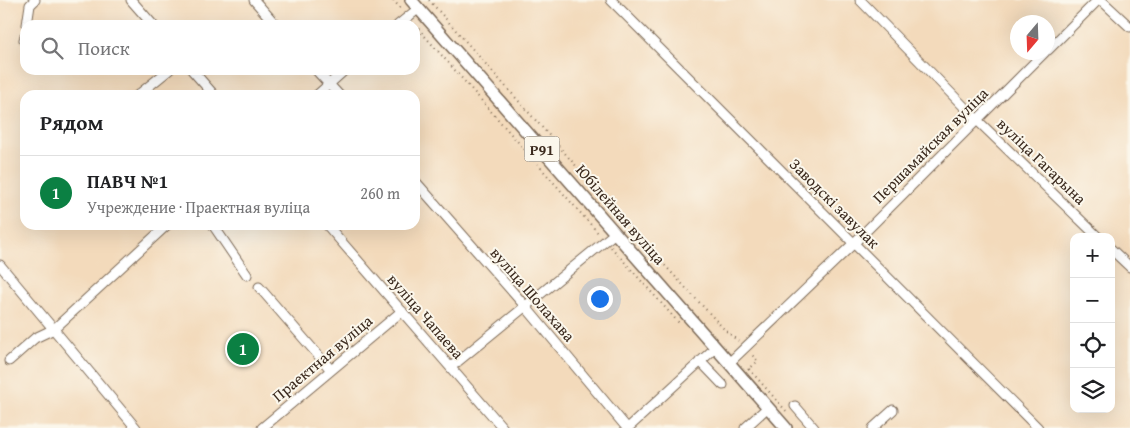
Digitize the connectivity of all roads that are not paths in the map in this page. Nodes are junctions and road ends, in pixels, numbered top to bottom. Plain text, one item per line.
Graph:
1 (35, 0) edge
2 (131, 0) edge
3 (254, 0) edge
4 (611, 0) edge
5 (860, 0) edge
6 (1100, 0) edge
7 (415, 4) edge
8 (28, 20) edge
9 (149, 20) edge
10 (272, 20) edge
11 (402, 20) edge
12 (1130, 28) edge
13 (1055, 42) edge
14 (1037, 60) edge
15 (163, 75) edge
16 (196, 75) edge
17 (321, 75) edge
18 (339, 75) edge
19 (329, 84) junction
20 (144, 90) edge
21 (210, 90) edge
22 (322, 90) edge
23 (334, 90) edge
24 (977, 120) junction
25 (420, 188) edge
26 (163, 230) edge
27 (216, 230) edge
28 (331, 230) edge
29 (615, 233) junction
30 (1094, 233) edge
31 (854, 242) junction
32 (1115, 253) edge
33 (0, 265) edge
34 (1130, 268) edge
35 (247, 275) dead end
36 (259, 287) dead end
37 (525, 306) junction
38 (402, 311) junction
39 (54, 330) junction
40 (714, 348) junction
41 (9, 361) dead end
42 (700, 361) junction
43 (729, 363) junction
44 (451, 367) junction
45 (331, 370) junction
46 (723, 385) dead end
47 (796, 406) dead end
48 (768, 407) junction
49 (893, 410) dead end
50 (747, 427) edge
51 (136, 428) edge
52 (262, 428) edge
53 (503, 428) edge
54 (628, 428) edge
55 (786, 428) edge
56 (814, 428) edge
57 (873, 428) edge
58 (1038, 428) edge

1 - 8 street
2 - 9 street
3 - 10 street
4 - 31 street, Заводскі завулак
5 - 24 street, вуліца Гагарына
6 - 12 street
6 - 13 street, Першамайская вуліца
7 - 11 street
7 - 29 main road, Юбілейная вуліца / Р91
14 - 24 street, Першамайская вуліца
15 - 20 street
16 - 21 street
17 - 19 street
18 - 19 street
19 - 22 street
19 - 23 street
24 - 30 street, вуліца Гагарына
24 - 31 street, Першамайская вуліца
25 - 37 street, вуліца Шолахава
26 - 39 street
27 - 35 street
28 - 38 street, вуліца Чапаева
29 - 37 street
29 - 40 main road, Юбілейная вуліца / Р91
31 - 43 street, Першамайская вуліца
31 - 58 street, Заводскі завулак
32 - 34 street
33 - 39 street
36 - 45 street
37 - 44 street
37 - 54 street, вуліца Шолахава
38 - 44 street, вуліца Чапаева
38 - 45 street, Праектная вуліца
39 - 41 street
39 - 51 street
40 - 42 street
40 - 43 main road, Юбілейная вуліца / Р91
42 - 46 street
42 - 54 street
43 - 48 main road, Юбілейная вуліца / Р91
44 - 53 street, вуліца Чапаева
45 - 52 street, Праектная вуліца
47 - 56 street
48 - 50 street
48 - 55 main road, Юбілейная вуліца / Р91
49 - 57 street

